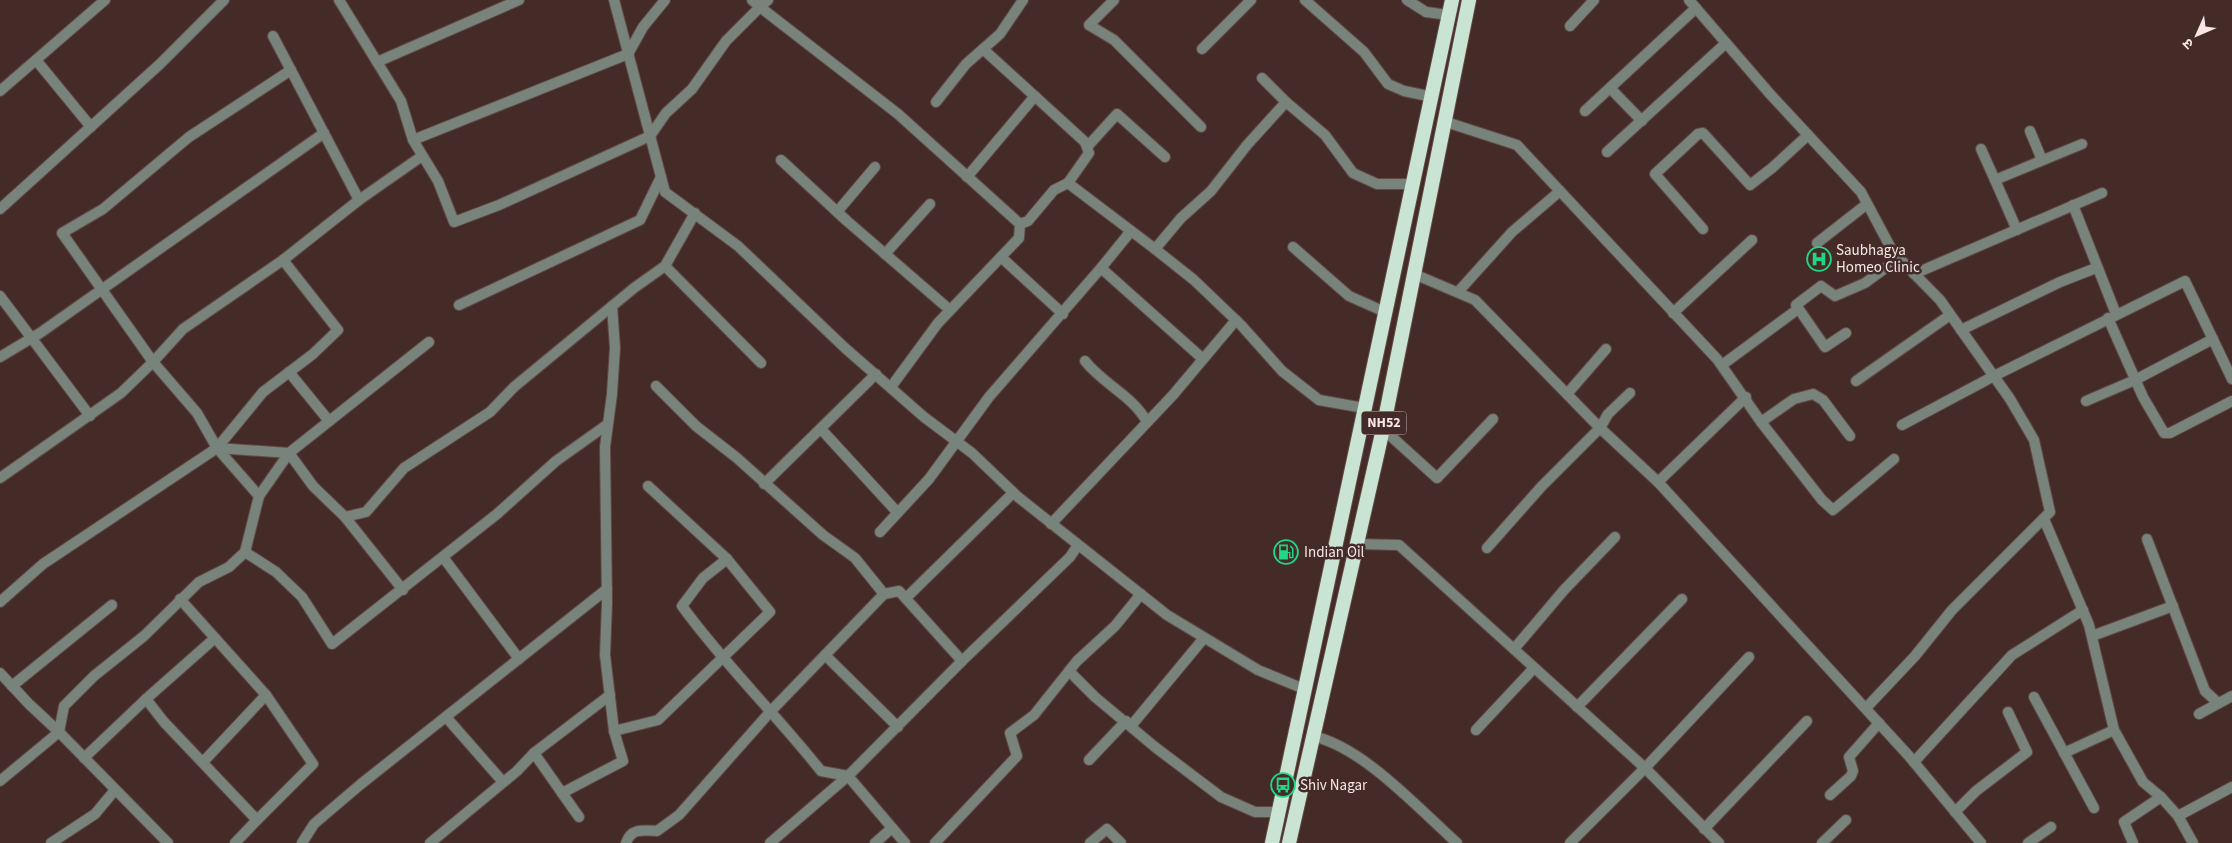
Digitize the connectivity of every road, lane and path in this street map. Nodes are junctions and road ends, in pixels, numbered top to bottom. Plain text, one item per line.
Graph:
1 (105, 0) edge
2 (224, 0) edge
3 (339, 0) edge
4 (519, 0) edge
5 (614, 0) edge
6 (665, 0) edge
7 (1023, 0) edge
8 (1114, 0) edge
9 (1251, 0) edge
10 (1305, 0) edge
11 (1407, 0) edge
12 (1452, 0) edge
13 (1469, 0) edge
14 (1594, 0) edge
15 (1689, 0) edge
16 (760, 2) edge
17 (1696, 8) junction
18 (1449, 15) junction
19 (1570, 26) dead end
20 (274, 36) dead end
21 (1726, 43) junction
22 (982, 49) junction
23 (1202, 49) dead end
24 (628, 54) junction
25 (36, 60) junction
26 (377, 62) junction
27 (291, 70) junction
28 (1262, 78) dead end
29 (1610, 88) junction
30 (0, 91) edge
31 (1035, 96) junction
32 (1433, 97) junction
33 (936, 102) dead end
34 (1286, 102) junction
35 (1585, 111) dead end
36 (1642, 121) junction
37 (1446, 122) junction
38 (91, 127) junction
39 (1201, 127) dead end
40 (2030, 131) dead end
41 (324, 133) junction
42 (1808, 135) junction
43 (650, 136) junction
44 (413, 140) junction
45 (2082, 144) dead end
46 (1087, 147) junction
47 (1980, 149) dead end
48 (1607, 152) dead end
49 (422, 156) junction
50 (1165, 156) dead end
51 (781, 160) dead end
52 (2042, 160) junction
53 (875, 167) dead end
54 (661, 176) junction
55 (966, 178) junction
56 (1995, 180) junction
57 (1068, 183) junction
58 (1414, 184) junction
59 (1560, 191) junction
60 (2102, 193) dead end
61 (359, 200) junction
62 (930, 204) dead end
63 (1867, 204) junction
64 (2072, 205) junction
65 (0, 209) edge
66 (837, 212) junction
67 (695, 214) junction
68 (1020, 224) junction
69 (1703, 229) dead end
70 (2017, 230) junction
71 (1131, 231) junction
72 (1752, 240) dead end
73 (1817, 243) dead end
74 (1293, 246) dead end
75 (1155, 249) junction
76 (885, 254) junction
77 (1002, 257) junction
78 (1899, 258) junction
79 (283, 260) junction
80 (665, 266) junction
81 (1101, 268) junction
82 (2096, 268) junction
83 (1414, 274) junction
84 (1914, 274) junction
85 (100, 288) junction
86 (1458, 292) junction
87 (0, 296) edge
88 (459, 305) dead end
89 (612, 306) junction
90 (1798, 309) junction
91 (950, 310) junction
92 (1385, 312) junction
93 (1673, 313) junction
94 (1063, 314) junction
95 (1950, 315) junction
96 (2112, 316) junction
97 (1236, 320) junction
98 (1961, 330) junction
99 (1846, 334) dead end
100 (30, 339) junction
101 (2214, 339) junction
102 (429, 342) dead end
103 (1606, 349) dead end
104 (1, 353) edge
105 (1202, 360) junction
106 (1084, 361) dead end
107 (153, 362) junction
108 (761, 363) dead end
109 (1722, 366) junction
110 (289, 372) junction
111 (876, 374) junction
112 (1994, 376) junction
113 (2232, 379) edge
114 (1856, 380) dead end
115 (2135, 380) junction
116 (656, 386) dead end
117 (891, 388) junction
118 (1630, 393) dead end
119 (1567, 394) junction
120 (1746, 397) junction
121 (2086, 401) dead end
122 (2232, 401) edge
123 (1364, 408) junction
124 (90, 416) junction
125 (1493, 419) dead end
126 (329, 421) junction
127 (1147, 422) junction
128 (1762, 422) junction
129 (608, 424) junction
130 (1902, 425) dead end
131 (1383, 428) junction
132 (1600, 428) junction
133 (821, 429) junction
134 (1850, 436) dead end
135 (958, 442) junction
136 (218, 448) junction
137 (289, 453) junction
138 (1894, 459) dead end
139 (0, 478) edge
140 (1658, 482) junction
141 (764, 484) junction
142 (648, 486) dead end
143 (1013, 493) junction
144 (259, 496) junction
145 (897, 512) junction
146 (345, 517) junction
147 (2044, 519) junction
148 (1051, 524) junction
149 (880, 532) dead end
150 (1616, 537) dead end
151 (2147, 539) dead end
152 (1357, 544) junction
153 (1078, 545) junction
154 (1486, 548) dead end
155 (245, 552) junction
156 (443, 557) junction
157 (727, 559) junction
158 (607, 589) junction
159 (403, 590) junction
160 (884, 594) junction
161 (1142, 594) junction
162 (906, 598) junction
163 (1682, 599) dead end
164 (180, 600) junction
165 (0, 602) edge
166 (112, 605) dead end
167 (2172, 606) junction
168 (2083, 610) junction
169 (2092, 636) junction
170 (214, 638) junction
171 (1204, 638) junction
172 (1514, 649) junction
173 (825, 655) junction
174 (1749, 657) dead end
175 (519, 659) junction
176 (724, 660) junction
177 (962, 662) junction
178 (1534, 668) junction
179 (1069, 672) junction
180 (5, 681) edge
181 (1304, 689) junction
182 (266, 695) junction
183 (610, 695) junction
184 (2232, 696) edge
185 (2034, 697) dead end
186 (146, 699) junction
187 (2218, 704) junction
188 (1577, 707) junction
189 (1866, 708) junction
190 (770, 711) junction
191 (2008, 712) dead end
192 (2199, 714) dead end
193 (446, 717) junction
194 (1807, 721) dead end
195 (1879, 723) junction
196 (1128, 724) junction
197 (898, 727) junction
198 (1476, 730) dead end
199 (2114, 730) junction
200 (614, 731) junction
201 (59, 732) junction
202 (1312, 736) junction
203 (534, 753) junction
204 (2064, 754) junction
205 (84, 758) junction
206 (1089, 760) dead end
207 (203, 762) junction
208 (1914, 762) junction
209 (1645, 768) junction
210 (848, 776) junction
211 (0, 781) edge
212 (503, 782) junction
213 (2232, 787) edge
214 (116, 790) junction
215 (562, 793) junction
216 (1830, 796) dead end
217 (2161, 796) junction
218 (2094, 808) dead end
219 (1278, 812) junction
220 (1955, 812) junction
221 (2178, 816) junction
222 (579, 817) dead end
223 (257, 820) junction
224 (1846, 820) dead end
225 (2051, 827) dead end
226 (892, 828) junction
227 (1704, 829) junction
228 (627, 839) edge
229 (51, 843) edge
230 (168, 843) edge
231 (235, 843) edge
232 (302, 843) edge
233 (430, 843) edge
234 (617, 843) edge
235 (770, 843) edge
236 (876, 843) edge
237 (904, 843) edge
238 (935, 843) edge
239 (1090, 843) edge
240 (1121, 843) edge
241 (1272, 843) edge
242 (1289, 843) edge
243 (1457, 843) edge
244 (1570, 843) edge
245 (1718, 843) edge
246 (1822, 843) edge
247 (1981, 843) edge
248 (2028, 843) edge
249 (2133, 843) edge
250 (2193, 843) edge

1 - 25 street
2 - 38 street
3 - 26 street
4 - 26 street
5 - 24 street
6 - 24 street
7 - 22 street
8 - 39 street
9 - 23 street
10 - 32 street
11 - 18 street
12 - 18 highway, NH52
13 - 37 highway, NH52
14 - 19 street
15 - 17 street
16 - 43 street
16 - 55 street
17 - 21 street
17 - 29 street
18 - 32 highway, NH52
20 - 27 street
21 - 36 street
21 - 42 street
22 - 31 street
22 - 33 street
24 - 43 street
24 - 44 street
25 - 30 street
25 - 38 street
26 - 44 street
27 - 41 street
27 - 85 street
28 - 34 street
29 - 35 street
29 - 36 street
31 - 46 street
31 - 55 street
32 - 58 highway, NH52
34 - 58 street
34 - 75 street
36 - 48 street
37 - 59 street
37 - 83 highway, NH52
38 - 65 street
40 - 52 street
41 - 61 street
41 - 85 street
42 - 63 street
42 - 69 street
43 - 49 street
43 - 54 street
44 - 49 street
45 - 52 street
46 - 50 street
46 - 57 street
47 - 56 street
49 - 61 street
51 - 66 street
52 - 56 street
53 - 66 street
54 - 67 street
54 - 88 street
55 - 68 street
56 - 70 street
57 - 68 street
57 - 71 street
58 - 92 highway, NH52
59 - 86 street
59 - 93 street
60 - 64 street
61 - 79 street
62 - 76 street
63 - 73 street
63 - 78 street
64 - 70 street
64 - 82 street
66 - 76 street
67 - 80 street
67 - 111 street
68 - 77 street
70 - 84 street
71 - 75 street
71 - 81 street
72 - 93 street
74 - 92 street
75 - 97 street
76 - 91 street
77 - 91 street
77 - 94 street
78 - 84 street
78 - 90 street
79 - 107 street
79 - 110 street
80 - 89 street
80 - 108 street
81 - 94 street
81 - 105 street
82 - 96 street
82 - 98 street
83 - 86 street
83 - 131 highway, NH52
84 - 95 street
85 - 100 street
85 - 107 street
86 - 119 street
87 - 100 street
89 - 129 street
89 - 146 street
90 - 99 street
90 - 109 street
91 - 117 street
92 - 123 highway, NH52
93 - 109 street
94 - 135 street
95 - 98 street
95 - 114 street
96 - 101 street
96 - 112 street
96 - 115 street
97 - 105 street
97 - 123 street
98 - 112 street
100 - 104 street
100 - 124 street
101 - 113 street
101 - 115 street
102 - 126 street
103 - 119 street
105 - 127 street
106 - 127 street
107 - 124 street
107 - 136 street
109 - 120 street
110 - 126 street
110 - 136 street
111 - 117 street
111 - 133 street
112 - 130 street
112 - 147 street
115 - 121 street
115 - 122 street
116 - 141 street
117 - 135 street
118 - 132 street
119 - 132 street
120 - 128 street
120 - 140 street
123 - 181 highway, NH52
124 - 139 street
125 - 131 street
126 - 137 street
127 - 148 street
128 - 134 street
128 - 138 street
129 - 156 street
129 - 158 street
131 - 152 highway, NH52
132 - 140 street
132 - 154 street
133 - 141 street
133 - 145 street
135 - 143 street
135 - 145 street
136 - 137 street
136 - 144 street
136 - 165 street
137 - 144 street
137 - 146 street
140 - 189 street
141 - 160 street
142 - 157 street
143 - 148 street
143 - 162 street
144 - 155 street
145 - 149 street
146 - 159 street
147 - 168 street
147 - 189 street
148 - 153 street
150 - 172 street
151 - 167 street
152 - 172 street
152 - 202 highway, NH52
153 - 161 street
153 - 177 street
155 - 159 street
155 - 164 street
156 - 159 street
156 - 175 street
157 - 176 street
157 - 176 street
158 - 175 street
158 - 183 street
160 - 162 street
160 - 173 street
161 - 171 street
161 - 179 street
162 - 177 street
163 - 188 street
164 - 170 street
164 - 201 street
166 - 180 street
167 - 169 street
167 - 187 street
168 - 169 street
168 - 208 street
169 - 199 street
170 - 182 street
170 - 186 street
171 - 181 street
171 - 196 street
172 - 178 street
173 - 190 street
173 - 197 street
174 - 209 street
175 - 193 street
176 - 190 street
176 - 200 street
177 - 197 street
178 - 188 street
178 - 198 street
179 - 196 street
179 - 238 street
180 - 201 street
181 - 219 highway, NH52
182 - 207 street
182 - 223 street
183 - 200 street
183 - 203 street
184 - 187 street
185 - 204 street
186 - 205 street
186 - 207 street
187 - 192 street
188 - 209 street
189 - 195 street
190 - 210 street
190 - 228 street
191 - 220 street
193 - 212 street
193 - 232 street
194 - 227 street
195 - 208 street
195 - 216 street
196 - 206 street
196 - 219 street
197 - 210 street
199 - 204 street
199 - 217 street
200 - 215 street
201 - 205 street
201 - 211 street
202 - 242 highway, NH52
202 - 243 street
203 - 212 street
203 - 215 street
204 - 218 street
205 - 214 street
207 - 223 street
208 - 220 street
209 - 227 street
209 - 244 street
210 - 226 street
210 - 235 street
212 - 233 street
213 - 221 street
214 - 229 street
214 - 230 street
215 - 222 street
217 - 221 street
217 - 249 street
219 - 241 highway, NH52
220 - 247 street
221 - 250 street
223 - 231 street
224 - 246 street
225 - 248 street
226 - 236 street
226 - 237 street
227 - 245 street
228 - 234 street
239 - 240 street

